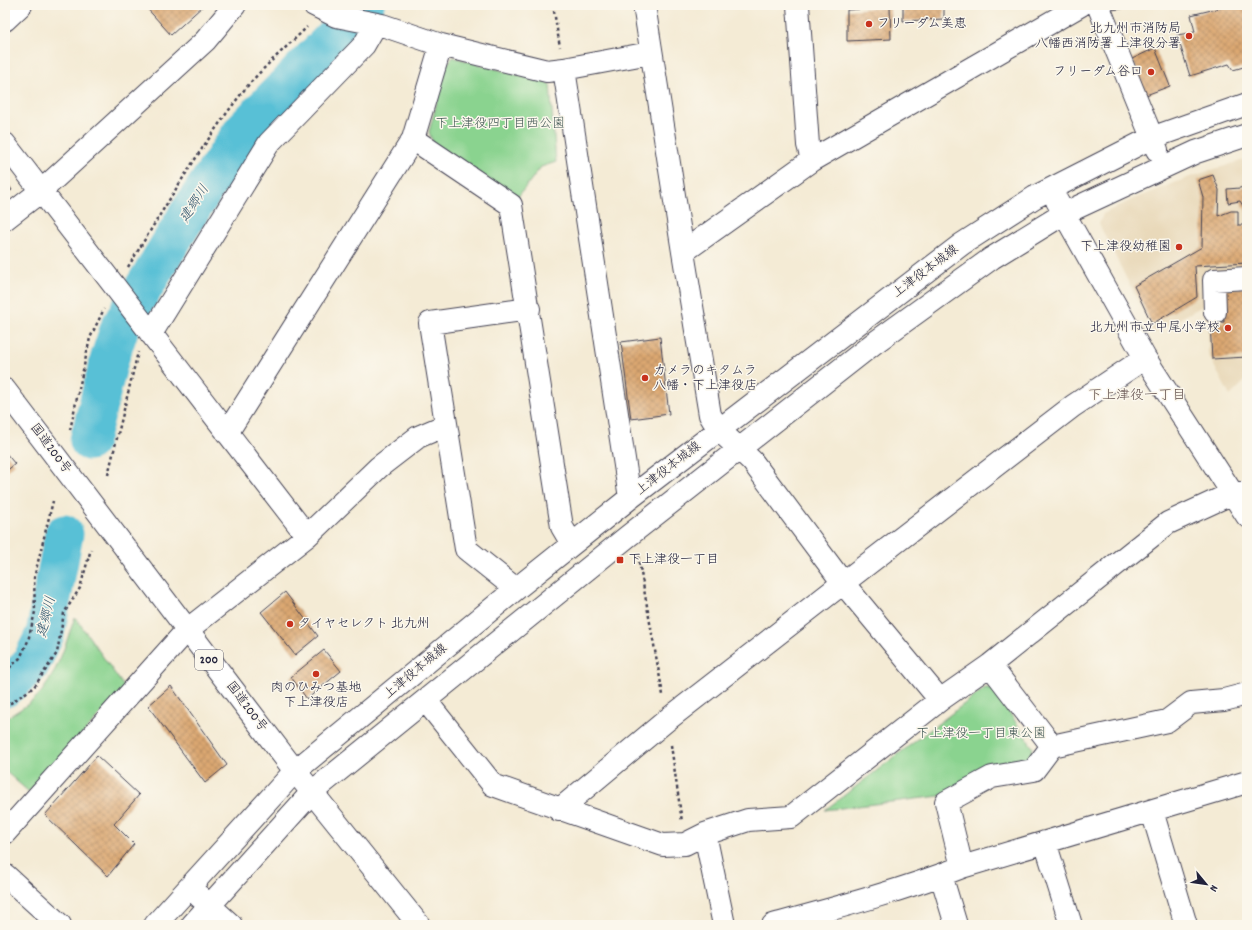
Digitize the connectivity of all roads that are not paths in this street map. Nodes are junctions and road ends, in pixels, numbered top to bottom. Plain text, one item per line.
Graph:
1 (21, 5) edge
2 (235, 5) edge
3 (644, 5) edge
4 (798, 5) edge
5 (1081, 5) edge
6 (1098, 5) edge
7 (324, 11) edge
8 (5, 20) edge
9 (371, 23) junction
10 (441, 45) junction
11 (650, 53) junction
12 (564, 69) junction
13 (1247, 104) edge
14 (1247, 135) edge
15 (1151, 138) junction
16 (413, 139) junction
17 (5, 144) edge
18 (812, 160) junction
19 (1164, 166) junction
20 (1051, 189) junction
21 (40, 191) junction
22 (1065, 213) junction
23 (5, 218) edge
24 (683, 252) junction
25 (1247, 278) edge
26 (529, 309) junction
27 (1215, 312) dead end
28 (148, 329) junction
29 (1145, 358) junction
30 (5, 390) edge
31 (446, 425) junction
32 (719, 430) junction
33 (227, 433) junction
34 (740, 448) junction
35 (1240, 493) edge
36 (630, 498) junction
37 (1247, 516) edge
38 (307, 536) junction
39 (572, 544) junction
40 (843, 583) junction
41 (516, 590) junction
42 (187, 630) junction
43 (990, 665) junction
44 (1247, 694) edge
45 (940, 700) junction
46 (426, 701) junction
47 (1052, 746) junction
48 (294, 771) junction
49 (1247, 782) edge
50 (312, 792) junction
51 (559, 810) junction
52 (1152, 811) junction
53 (5, 833) edge
54 (705, 834) junction
55 (1045, 842) junction
56 (962, 867) junction
57 (5, 875) edge
58 (941, 875) junction
59 (189, 887) junction
60 (210, 905) junction
61 (835, 917) edge
62 (60, 925) edge
63 (155, 925) edge
64 (192, 925) edge
65 (231, 925) edge
66 (419, 925) edge
67 (724, 925) edge
68 (773, 925) edge
69 (956, 925) edge
70 (1071, 925) edge
71 (1186, 925) edge

1 - 8 main road
2 - 21 main road
3 - 11 main road
4 - 18 main road
5 - 18 main road
6 - 15 main road
7 - 9 main road
9 - 10 main road
9 - 28 main road
10 - 12 main road
10 - 16 main road
11 - 12 main road
11 - 24 main road
12 - 36 main road
13 - 15 main road, 上津役本城線
14 - 19 main road, 上津役本城線
15 - 19 main road
15 - 20 main road, 上津役本城線
16 - 26 main road
16 - 33 main road
17 - 21 main road
18 - 24 main road
19 - 22 main road, 上津役本城線
20 - 22 main road
20 - 32 main road, 上津役本城線
21 - 23 main road
21 - 28 main road
22 - 29 main road
22 - 34 main road, 上津役本城線
24 - 32 main road
25 - 27 main road
26 - 31 main road
26 - 39 main road
28 - 33 main road
29 - 35 main road
29 - 40 main road
30 - 42 main road, 国道200号 / 200
31 - 38 main road
31 - 41 main road
32 - 34 main road
32 - 36 main road, 上津役本城線
33 - 38 main road
34 - 40 main road
34 - 46 main road, 上津役本城線
35 - 37 main road
35 - 43 main road
36 - 39 main road, 上津役本城線
38 - 42 main road
39 - 41 main road, 上津役本城線
40 - 45 main road
40 - 51 main road
41 - 48 main road, 上津役本城線
42 - 48 main road, 国道200号 / 200
42 - 53 main road
43 - 45 main road
43 - 47 main road
44 - 47 main road
45 - 54 main road
46 - 50 main road, 上津役本城線
46 - 51 main road
47 - 56 main road
48 - 50 main road, 国道200号 / 200
48 - 59 main road, 上津役本城線
49 - 52 main road
50 - 60 main road, 上津役本城線
50 - 66 main road, 国道200号 / 200
51 - 54 main road
52 - 55 main road
52 - 71 main road
54 - 67 main road
55 - 56 main road
55 - 70 main road
56 - 58 main road
57 - 62 main road
58 - 61 main road
58 - 69 main road
59 - 60 main road
59 - 63 main road, 上津役本城線
60 - 64 main road, 上津役本城線
60 - 65 main road
61 - 68 main road

